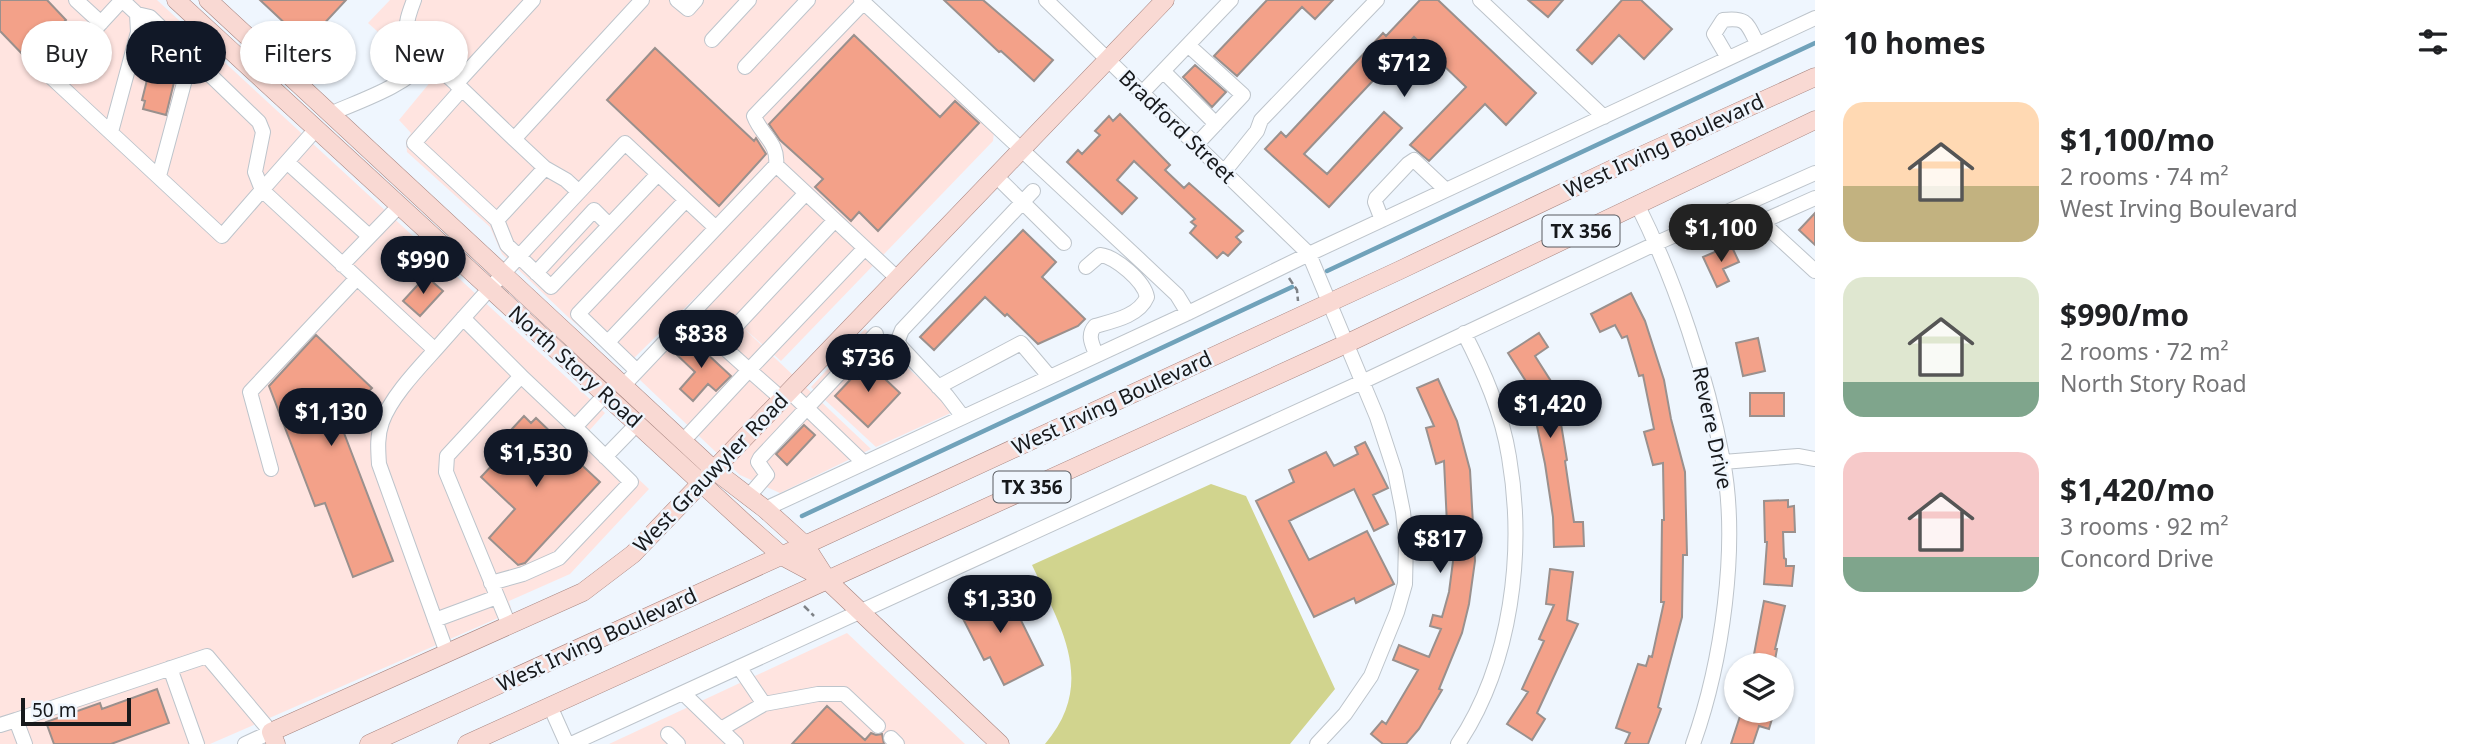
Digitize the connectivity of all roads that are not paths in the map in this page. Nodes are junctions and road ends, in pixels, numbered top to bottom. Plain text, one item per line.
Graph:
1 (76, 0) edge
2 (122, 0) edge
3 (176, 0) edge
4 (208, 0) edge
5 (414, 0) edge
6 (533, 0) edge
7 (642, 0) edge
8 (677, 0) edge
9 (696, 0) edge
10 (750, 0) edge
11 (808, 0) edge
12 (1046, 0) edge
13 (1165, 0) edge
14 (1231, 0) edge
15 (1377, 0) edge
16 (1480, 0) edge
17 (862, 1) edge
18 (137, 14) junction
19 (1815, 18) edge
20 (99, 21) edge
21 (103, 21) edge
22 (154, 21) edge
23 (406, 21) edge
24 (712, 40) dead end
25 (1758, 44) junction
26 (1188, 45) junction
27 (1728, 58) junction
28 (1108, 60) junction
29 (745, 67) dead end
30 (1163, 71) junction
31 (1815, 77) edge
32 (59, 84) edge
33 (184, 84) edge
34 (219, 84) edge
35 (396, 84) edge
36 (456, 84) edge
37 (459, 87) junction
38 (1142, 93) junction
39 (330, 114) junction
40 (1604, 117) junction
41 (1815, 120) edge
42 (1216, 124) junction
43 (316, 129) junction
44 (111, 132) junction
45 (514, 139) junction
46 (1196, 145) junction
47 (1022, 149) junction
48 (287, 162) junction
49 (776, 165) junction
50 (545, 169) junction
51 (1224, 172) junction
52 (1815, 173) edge
53 (658, 174) junction
54 (159, 176) junction
55 (996, 176) junction
56 (262, 190) junction
57 (1446, 190) junction
58 (579, 192) junction
59 (806, 193) junction
60 (1028, 196) junction
61 (1815, 198) edge
62 (686, 200) junction
63 (1637, 204) junction
64 (1743, 205) junction
65 (399, 206) junction
66 (497, 220) junction
67 (835, 220) junction
68 (1382, 220) junction
69 (1761, 222) junction
70 (609, 225) junction
71 (716, 228) junction
72 (369, 236) junction
73 (1064, 243) dead end
74 (1657, 243) junction
75 (865, 248) junction
76 (1309, 254) junction
77 (519, 257) junction
78 (342, 265) junction
79 (1086, 267) dead end
80 (1815, 271) edge
81 (536, 273) junction
82 (503, 274) junction
83 (356, 278) junction
84 (897, 278) junction
85 (488, 289) junction
86 (1329, 303) junction
87 (1188, 313) junction
88 (689, 316) junction
89 (463, 318) junction
90 (859, 318) junction
91 (1464, 333) junction
92 (876, 334) junction
93 (898, 340) junction
94 (608, 342) junction
95 (720, 343) junction
96 (1348, 343) junction
97 (435, 350) junction
98 (1096, 354) junction
99 (749, 370) junction
100 (638, 371) junction
101 (522, 376) junction
102 (1049, 376) junction
103 (1364, 381) junction
104 (623, 386) junction
105 (938, 387) junction
106 (605, 395) junction
107 (786, 395) junction
108 (806, 408) junction
109 (963, 417) junction
110 (637, 424) junction
111 (575, 427) junction
112 (683, 441) junction
113 (605, 457) junction
114 (1815, 459) edge
115 (1723, 462) junction
116 (864, 463) junction
117 (271, 469) dead end
118 (708, 477) junction
119 (748, 497) junction
120 (765, 509) junction
121 (805, 545) junction
122 (782, 556) junction
123 (828, 581) junction
124 (491, 583) junction
125 (497, 597) junction
126 (860, 612) junction
127 (435, 620) junction
128 (509, 625) junction
129 (447, 653) junction
130 (739, 667) junction
131 (170, 668) junction
132 (683, 693) junction
133 (764, 704) junction
134 (550, 706) junction
135 (16, 720) junction
136 (0, 725) edge
137 (878, 726) dead end
138 (721, 729) junction
139 (274, 738) edge
140 (25, 744) edge
141 (197, 744) edge
142 (245, 744) edge
143 (369, 744) edge
144 (467, 744) edge
145 (569, 744) edge
146 (736, 744) edge
147 (1000, 744) edge
148 (1317, 744) edge
149 (1458, 744) edge
150 (1693, 744) edge

1 - 20 street
2 - 18 street
2 - 21 street
3 - 43 main road, North Story Road
4 - 39 main road, North Story Road
5 - 23 street
6 - 37 street
7 - 45 street
8 - 9 street
10 - 24 street
11 - 29 street
12 - 28 street, Bradford Street
13 - 28 main road, West Grauwyler Road
14 - 26 street
15 - 51 street
16 - 40 street
17 - 47 street
17 - 49 street
18 - 22 street
18 - 44 street
19 - 25 street
25 - 27 street
25 - 27 street
26 - 30 street
26 - 42 street
27 - 40 street
28 - 38 street, Bradford Street
28 - 47 main road, West Grauwyler Road
30 - 38 street
30 - 42 street
31 - 86 main road, West Irving Boulevard / TX 356
32 - 44 street
33 - 54 street
34 - 56 street
35 - 39 street
36 - 37 street
37 - 45 street
37 - 66 street
38 - 46 street, Bradford Street
39 - 43 main road
39 - 82 main road, North Story Road
40 - 57 street
41 - 63 main road, West Irving Boulevard / TX 356
42 - 46 street
43 - 48 street
43 - 65 main road, North Story Road
44 - 54 street
45 - 50 street
46 - 51 street, Bradford Street
47 - 55 main road, West Grauwyler Road
47 - 87 street
48 - 56 street
48 - 72 street
49 - 59 street
49 - 71 street
50 - 58 street
50 - 66 street
51 - 76 street, Bradford Street
52 - 64 street
53 - 58 street
53 - 62 street
53 - 70 street
54 - 56 street
55 - 60 street
55 - 84 main road, West Grauwyler Road
56 - 78 street
57 - 68 street
57 - 68 street
58 - 77 street
59 - 67 street
59 - 88 street
60 - 73 street
60 - 93 street
61 - 69 street
62 - 71 street
62 - 94 street
63 - 74 street, Revere Drive
63 - 96 main road, West Irving Boulevard / TX 356
64 - 69 street
64 - 74 street
65 - 72 street
65 - 85 main road, North Story Road
66 - 77 street
67 - 75 street
67 - 95 street
68 - 76 street
69 - 80 street
70 - 81 street
70 - 81 street
71 - 94 street
72 - 78 street
74 - 91 street
74 - 115 street, Revere Drive
75 - 84 street
75 - 99 street
76 - 86 street
76 - 87 street
77 - 81 street
77 - 82 street
78 - 83 street
79 - 98 street
82 - 85 street
82 - 104 main road, North Story Road
83 - 97 street
83 - 117 street
84 - 90 main road, West Grauwyler Road
85 - 89 street
85 - 106 main road, North Story Road
86 - 96 street
86 - 121 main road, West Irving Boulevard / TX 356
87 - 98 street
88 - 95 street
88 - 100 street
89 - 97 street
89 - 101 street
90 - 92 street
90 - 107 main road, West Grauwyler Road
91 - 103 street
91 - 149 street
92 - 93 street
92 - 108 street
93 - 105 street
94 - 100 street
95 - 99 street
96 - 103 street
96 - 123 main road, West Irving Boulevard / TX 356
97 - 127 street
98 - 102 street
99 - 107 street
99 - 112 street
100 - 104 street
101 - 111 street
101 - 124 street
102 - 105 street
102 - 109 street
103 - 126 street
103 - 148 street
104 - 112 main road, North Story Road
105 - 109 street
106 - 110 main road, North Story Road
106 - 111 street
107 - 108 street
107 - 118 main road, West Grauwyler Road
108 - 116 street
108 - 119 street
109 - 116 street
110 - 113 street
110 - 118 main road, North Story Road
111 - 113 street
112 - 118 main road, North Story Road
113 - 124 street
114 - 115 street
115 - 150 street, Revere Drive
116 - 120 street
118 - 119 main road, North Story Road
118 - 122 main road, North Story Road
118 - 128 main road, West Grauwyler Road
119 - 120 main road, North Story Road
120 - 121 main road, North Story Road
121 - 122 main road, West Irving Boulevard / TX 356
121 - 123 main road, North Story Road
122 - 123 main road, North Story Road
122 - 143 main road, West Irving Boulevard / TX 356
123 - 126 main road, North Story Road
123 - 134 main road, West Irving Boulevard / TX 356
124 - 125 street
125 - 127 street
125 - 128 street
126 - 130 street
126 - 147 main road, North Story Road
127 - 129 street
128 - 129 main road, West Grauwyler Road
129 - 139 main road, West Grauwyler Road
130 - 132 street
130 - 133 street
131 - 135 street
131 - 139 street
131 - 141 street
132 - 138 street
132 - 145 street
133 - 137 street
133 - 138 street
134 - 144 main road, West Irving Boulevard / TX 356
134 - 145 street
135 - 136 street
135 - 140 street
138 - 146 street
139 - 142 street

